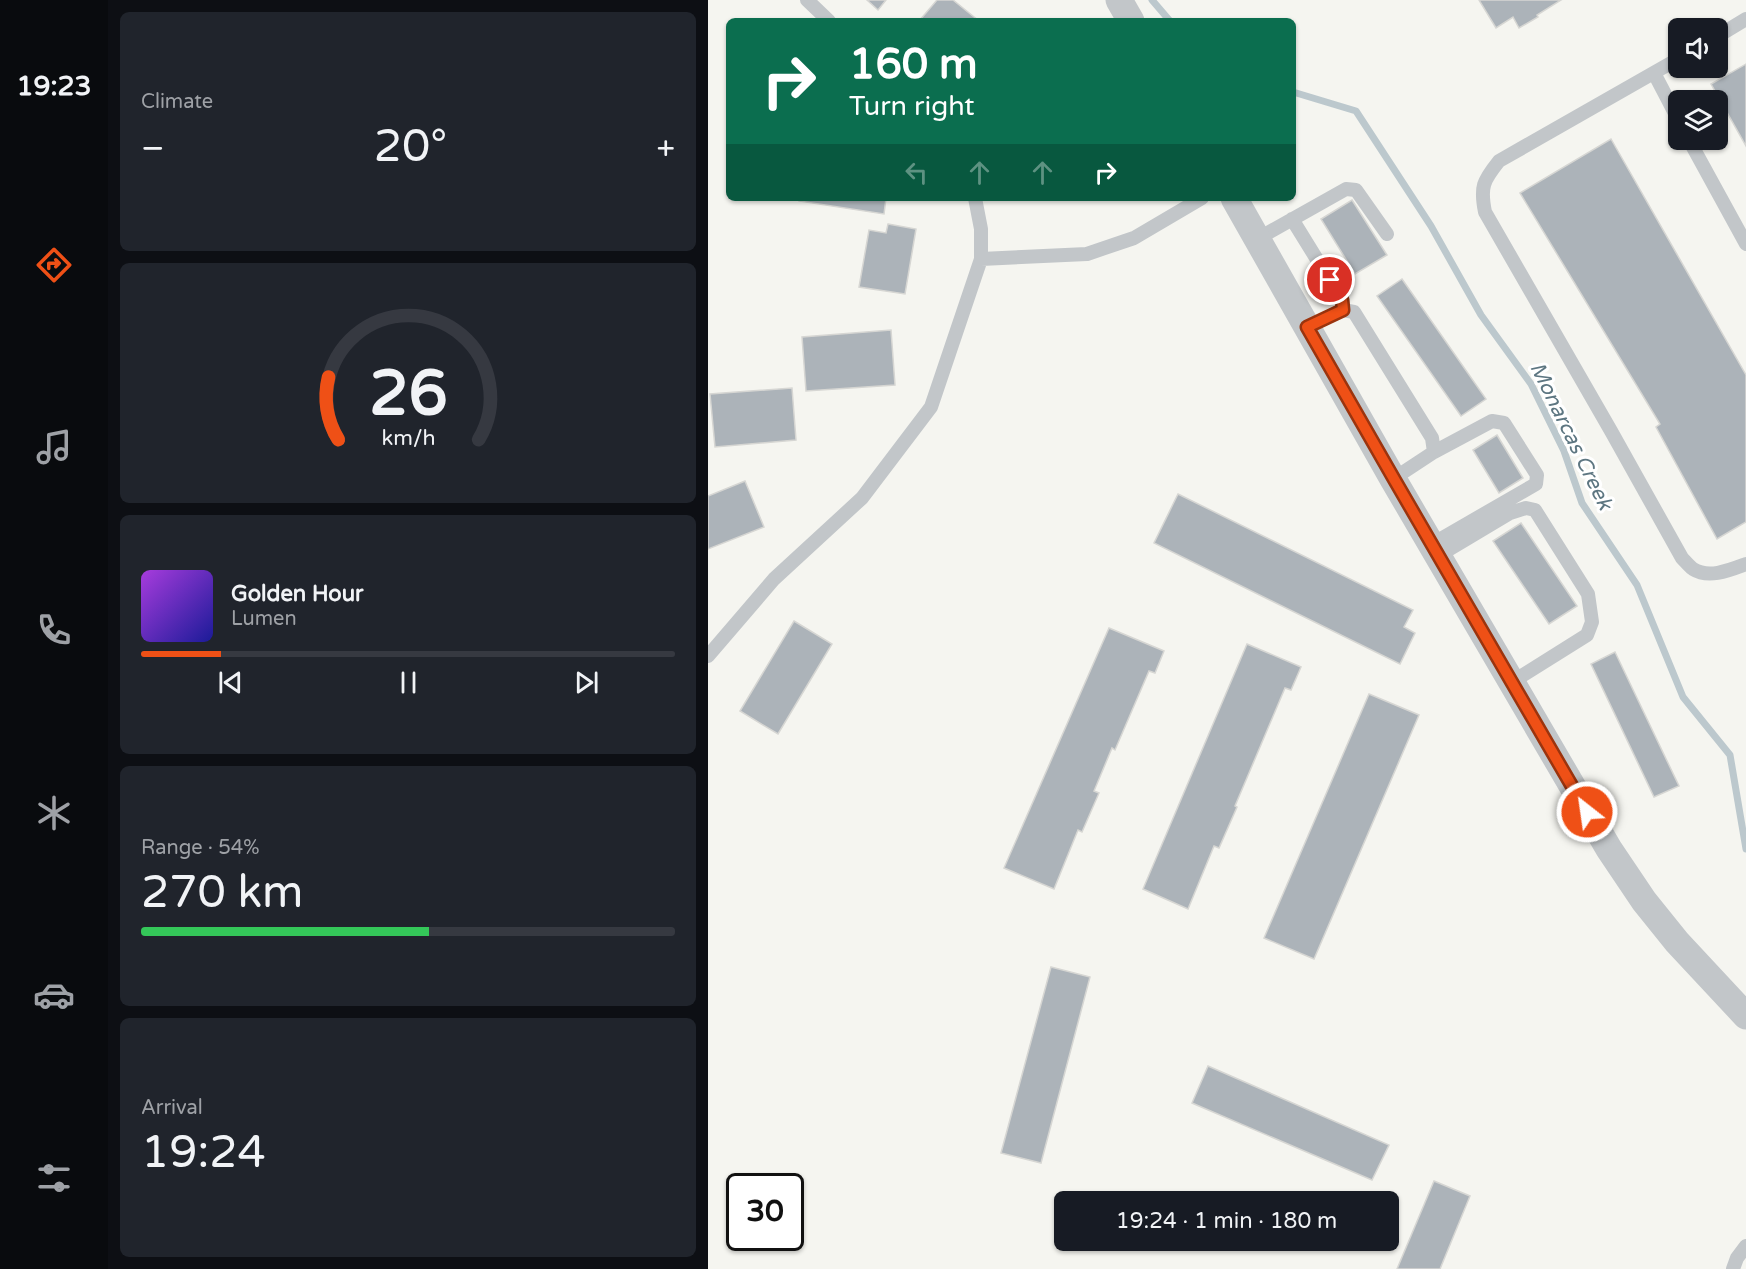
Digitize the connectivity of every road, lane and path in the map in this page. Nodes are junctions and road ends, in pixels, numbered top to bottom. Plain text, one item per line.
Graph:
1 (807, 0) edge
2 (1119, 0) edge
3 (826, 18) edge
4 (1129, 18) edge
5 (1746, 19) edge
6 (1728, 30) edge
7 (1668, 65) edge
8 (1654, 73) junction
9 (1668, 100) edge
10 (1694, 150) edge
11 (976, 201) edge
12 (1197, 201) edge
13 (1236, 201) edge
14 (1292, 219) junction
15 (1387, 234) dead end
16 (1257, 239) junction
17 (1746, 244) edge
18 (981, 259) junction
19 (1343, 310) junction
20 (1307, 327) junction
21 (1434, 452) junction
22 (1394, 479) junction
23 (1435, 550) junction
24 (1746, 564) edge
25 (708, 656) edge
26 (1512, 682) junction
27 (1746, 1016) edge
28 (1746, 1246) edge
29 (1732, 1269) edge

1 - 3 lane
2 - 4 street
5 - 6 lane
7 - 8 lane
8 - 9 lane
8 - 24 lane
10 - 17 lane
11 - 18 lane
12 - 18 lane
13 - 16 street
14 - 15 lane
14 - 16 lane
14 - 19 lane
16 - 20 street
18 - 25 lane
19 - 20 lane
19 - 21 lane
20 - 22 street
21 - 22 lane
21 - 23 lane
22 - 23 street
23 - 26 street
23 - 26 lane
26 - 27 street
28 - 29 lane

